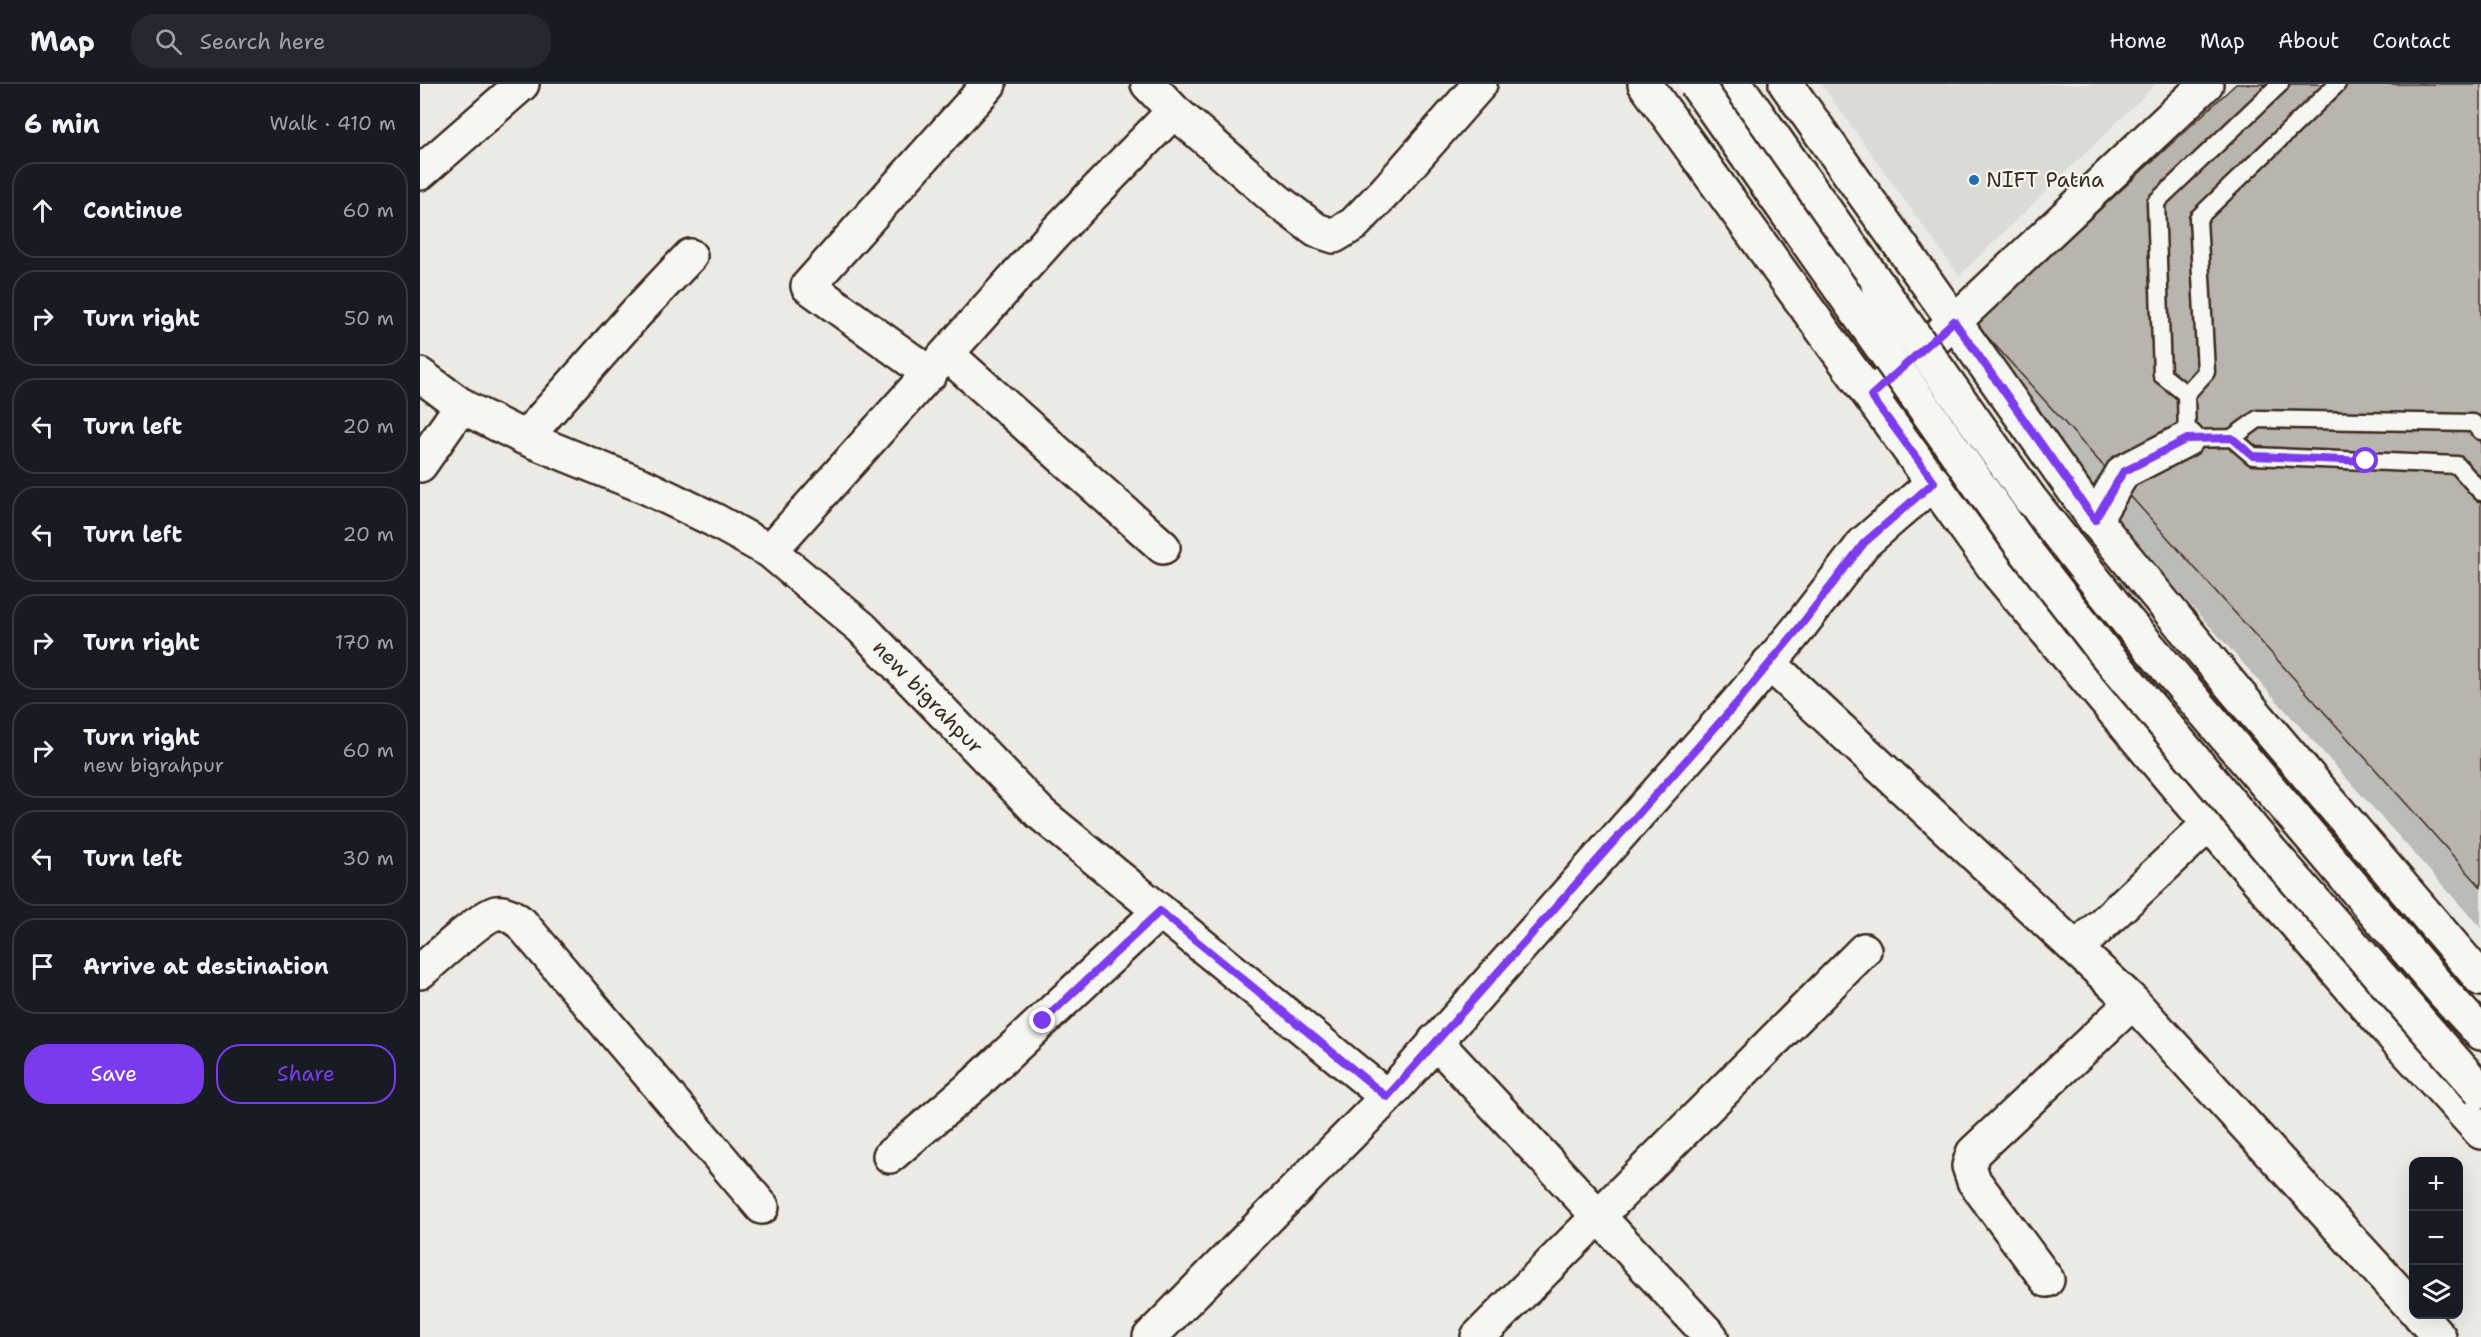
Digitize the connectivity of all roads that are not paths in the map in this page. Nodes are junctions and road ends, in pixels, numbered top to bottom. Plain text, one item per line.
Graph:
1 (522, 84) edge
2 (989, 84) edge
3 (1148, 84) edge
4 (1480, 84) edge
5 (1645, 84) edge
6 (1696, 84) edge
7 (1736, 84) edge
8 (1786, 84) edge
9 (2206, 84) edge
10 (2280, 84) edge
11 (2337, 84) edge
12 (1174, 111) junction
13 (420, 173) edge
14 (690, 256) dead end
15 (1954, 321) junction
16 (938, 364) junction
17 (420, 375) edge
18 (2186, 394) junction
19 (1871, 396) junction
20 (462, 405) junction
21 (2481, 431) edge
22 (525, 438) junction
23 (2232, 438) junction
24 (2187, 439) junction
25 (420, 465) edge
26 (1934, 482) junction
27 (2481, 492) edge
28 (2095, 520) junction
29 (1163, 547) dead end
30 (770, 551) junction
31 (1770, 663) junction
32 (2210, 823) junction
33 (1160, 911) junction
34 (2076, 949) junction
35 (1864, 950) dead end
36 (420, 972) edge
37 (2481, 979) edge
38 (2133, 1002) junction
39 (2481, 1033) edge
40 (1435, 1041) junction
41 (2481, 1091) edge
42 (1387, 1097) junction
43 (2481, 1132) edge
44 (890, 1156) dead end
45 (762, 1207) dead end
46 (1598, 1215) junction
47 (2047, 1280) dead end
48 (2409, 1304) edge
49 (2423, 1319) edge
50 (1162, 1332) edge
51 (1478, 1337) edge
52 (1711, 1337) edge
53 (2439, 1337) edge

1 - 13 main road
2 - 16 main road
3 - 12 main road
4 - 12 main road
5 - 19 main road
6 - 41 main road, bridge
7 - 39 main road, bridge
8 - 15 main road
9 - 15 main road
10 - 18 lane
11 - 18 lane
12 - 16 main road
14 - 22 main road
15 - 19 main road
15 - 28 main road
16 - 29 main road
16 - 30 main road
17 - 20 main road, new bigrahpur
18 - 24 lane
19 - 26 main road
20 - 22 main road, new bigrahpur
20 - 25 main road
21 - 23 lane
22 - 30 main road, new bigrahpur
23 - 24 lane
23 - 27 lane
24 - 28 main road
26 - 31 main road
26 - 32 main road
28 - 37 main road
30 - 33 main road, new bigrahpur
31 - 34 main road
31 - 40 main road
32 - 34 main road
32 - 43 main road
33 - 42 main road, new bigrahpur
33 - 44 main road
34 - 38 main road
35 - 46 main road
36 - 45 main road
38 - 47 main road
38 - 48 main road
40 - 42 main road
40 - 46 main road
42 - 50 main road
46 - 51 main road
46 - 52 main road
49 - 53 main road

